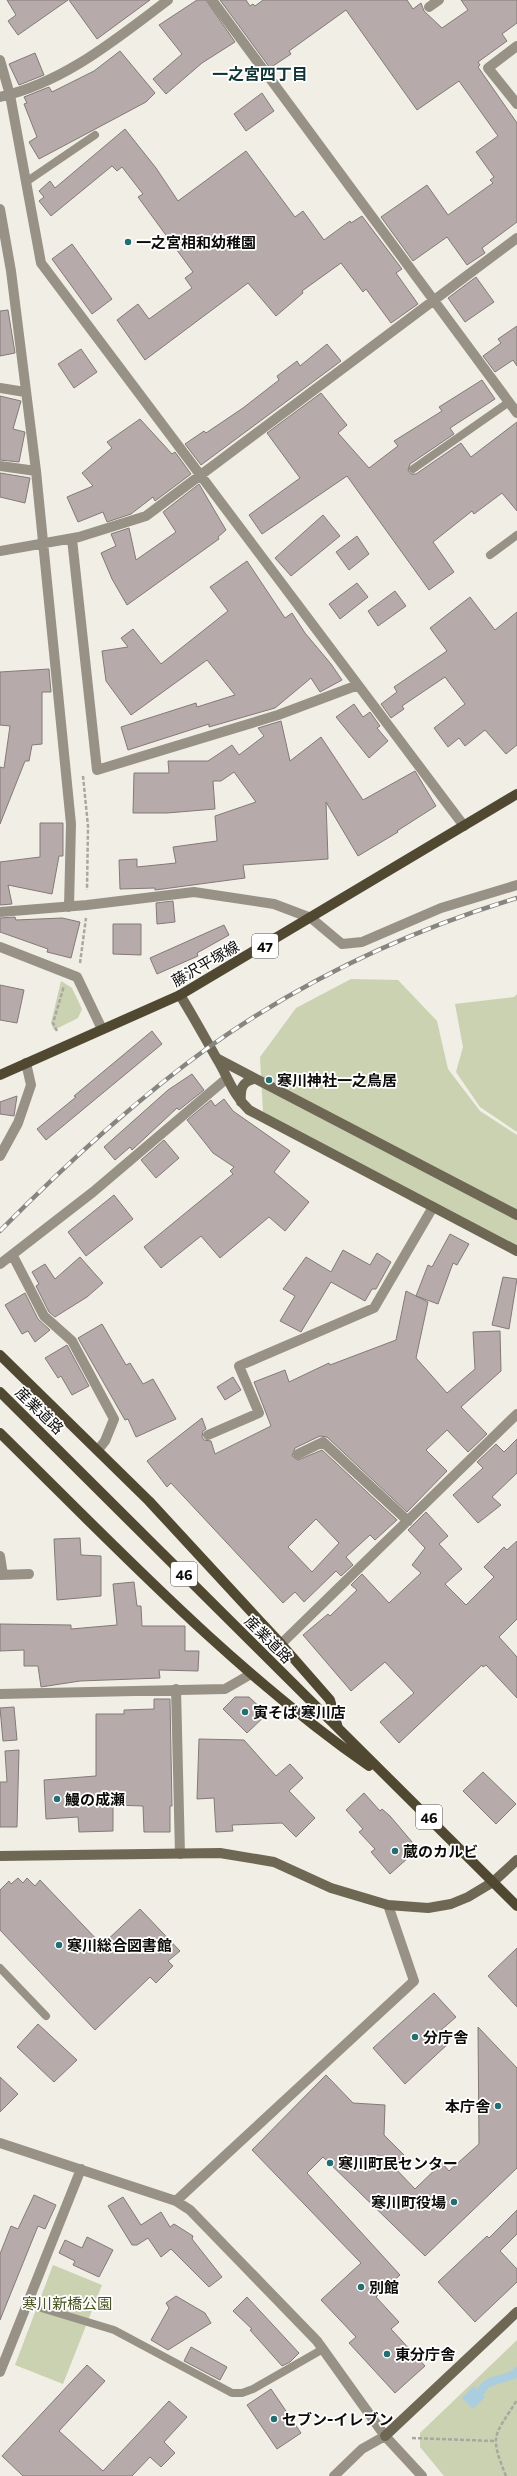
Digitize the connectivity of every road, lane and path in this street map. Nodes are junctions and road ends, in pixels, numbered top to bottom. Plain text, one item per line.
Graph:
1 (168, 0) edge
2 (212, 0) edge
3 (439, 0) edge
4 (429, 8) dead end
5 (517, 46) edge
6 (0, 60) edge
7 (5, 96) edge
8 (517, 104) edge
9 (94, 135) dead end
10 (26, 182) junction
11 (0, 208) edge
12 (517, 238) edge
13 (434, 301) junction
14 (0, 388) edge
15 (25, 392) junction
16 (509, 402) junction
17 (517, 413) edge
18 (0, 466) edge
19 (413, 469) dead end
20 (36, 471) junction
21 (202, 475) junction
22 (517, 535) edge
23 (72, 539) junction
24 (43, 544) junction
25 (0, 551) edge
26 (490, 555) dead end
27 (358, 685) junction
28 (517, 794) edge
29 (464, 826) junction
30 (517, 885) edge
31 (69, 907) junction
32 (0, 912) edge
33 (86, 918) dead end
34 (311, 918) junction
35 (0, 947) edge
36 (67, 972) junction
37 (77, 976) junction
38 (180, 995) junction
39 (102, 1029) junction
40 (57, 1031) dead end
41 (218, 1059) junction
42 (26, 1063) junction
43 (0, 1075) edge
44 (254, 1078) junction
45 (226, 1079) junction
46 (241, 1102) junction
47 (0, 1156) edge
48 (433, 1207) junction
49 (517, 1215) edge
50 (517, 1251) edge
51 (13, 1256) junction
52 (0, 1264) edge
53 (0, 1355) edge
54 (0, 1392) edge
55 (517, 1414) edge
56 (0, 1433) edge
57 (208, 1435) dead end
58 (98, 1450) junction
59 (298, 1454) dead end
60 (408, 1521) junction
61 (0, 1556) edge
62 (29, 1574) dead end
63 (2, 1575) edge
64 (281, 1644) junction
65 (251, 1674) junction
66 (176, 1689) junction
67 (0, 1694) edge
68 (339, 1730) junction
69 (392, 1782) junction
70 (180, 1854) junction
71 (0, 1856) edge
72 (517, 1860) edge
73 (493, 1882) junction
74 (388, 1905) junction
75 (517, 1906) edge
76 (0, 1968) edge
77 (46, 2016) dead end
78 (0, 2143) edge
79 (81, 2169) junction
80 (176, 2201) junction
81 (28, 2304) junction
82 (517, 2312) edge
83 (323, 2349) junction
84 (0, 2372) edge
85 (517, 2400) edge
86 (385, 2436) junction
87 (412, 2438) dead end
88 (494, 2441) junction
89 (334, 2476) edge
90 (422, 2476) edge
91 (506, 2476) edge

1 - 7 street
2 - 13 street
3 - 4 street
5 - 8 street
6 - 7 street
7 - 10 street
9 - 10 lane
10 - 21 street
11 - 15 street
12 - 13 street
13 - 16 street
13 - 21 street
14 - 15 street
15 - 20 street
16 - 17 street
16 - 19 lane
18 - 20 street
20 - 24 street
21 - 23 street
21 - 27 street
22 - 26 lane
23 - 24 street
23 - 27 street
24 - 25 street
24 - 31 street
27 - 29 street
28 - 29 main road, 藤沢平塚線 / 47
29 - 34 main road, 藤沢平塚線 / 47
30 - 34 street
31 - 32 street
31 - 34 street
33 - 37 path
34 - 38 main road, 藤沢平塚線 / 47
35 - 36 street
36 - 37 street
36 - 40 path
37 - 39 street
38 - 39 main road, 藤沢平塚線 / 47
38 - 41 street
39 - 42 main road, 藤沢平塚線 / 47
41 - 44 street
41 - 45 street
42 - 43 main road, 藤沢平塚線 / 47
42 - 47 street
44 - 46 street
44 - 49 street
45 - 46 street
45 - 51 street
46 - 48 street
48 - 50 street
48 - 57 street
51 - 52 street
51 - 58 street
53 - 58 main road
54 - 68 main road, 産業道路 / 46
55 - 60 street
56 - 65 main road
58 - 64 main road
59 - 60 street
60 - 64 street
61 - 63 street
62 - 63 street
64 - 68 main road
65 - 66 street
65 - 69 main road
66 - 67 street
66 - 70 street
68 - 69 main road, 産業道路 / 46
69 - 73 main road, 産業道路 / 46
70 - 71 street
70 - 74 street
72 - 73 street
73 - 74 street
73 - 75 main road, 産業道路 / 46
74 - 80 street
76 - 77 lane
78 - 79 street
79 - 80 street
79 - 81 street
80 - 83 street
81 - 83 lane
81 - 84 street
82 - 86 street
83 - 86 street
85 - 88 path
86 - 89 street
86 - 90 street
87 - 88 path
88 - 91 path

